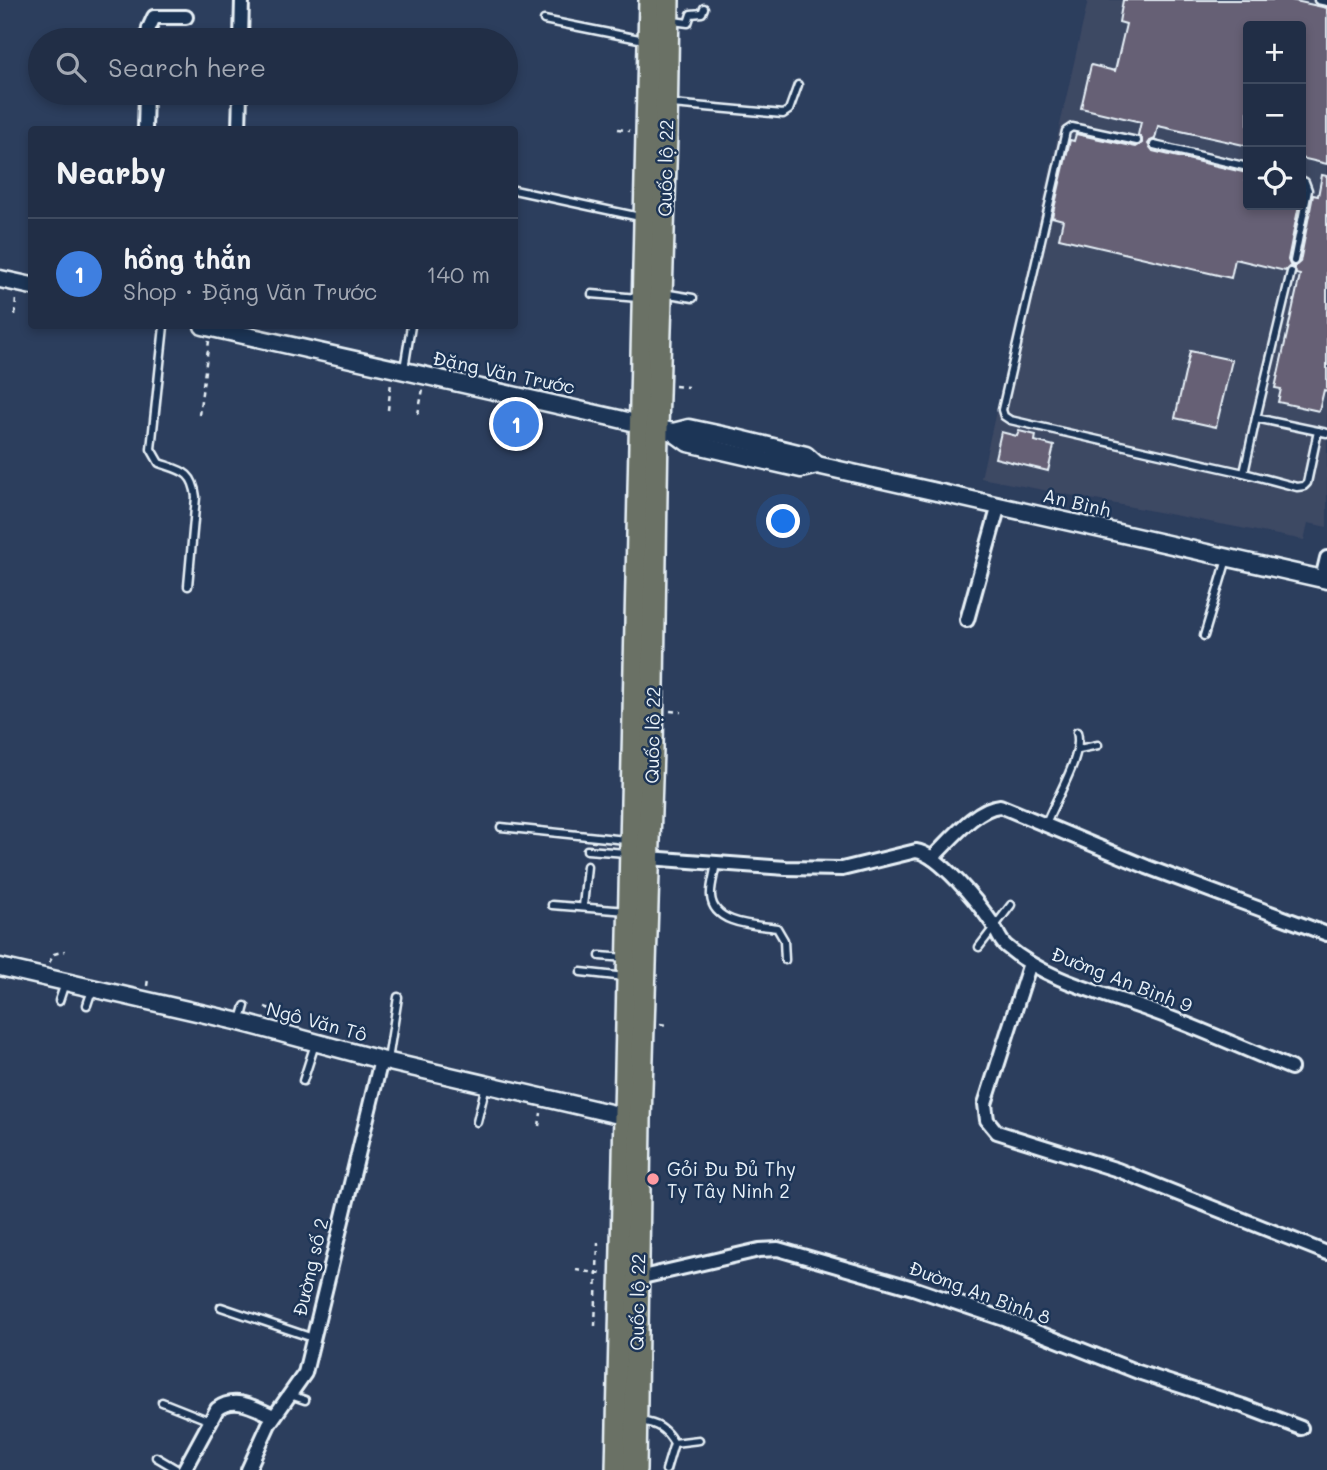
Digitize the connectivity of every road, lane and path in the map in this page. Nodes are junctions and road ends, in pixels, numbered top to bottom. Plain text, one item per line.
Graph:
1 (242, 0) edge
2 (650, 0) edge
3 (1318, 0) edge
4 (1327, 2) edge
5 (704, 8) dead end
6 (668, 10) edge
7 (186, 17) dead end
8 (544, 20) dead end
9 (149, 28) edge
10 (241, 28) edge
11 (649, 41) junction
12 (799, 85) dead end
13 (666, 103) junction
14 (146, 105) edge
15 (240, 105) edge
16 (145, 126) edge
17 (239, 126) edge
18 (1137, 141) dead end
19 (1154, 145) dead end
20 (1243, 166) edge
21 (518, 191) edge
22 (1304, 210) edge
23 (645, 218) junction
24 (1294, 261) dead end
25 (1291, 272) dead end
26 (0, 279) edge
27 (25, 284) edge
28 (592, 295) dead end
29 (653, 295) junction
30 (693, 298) dead end
31 (15, 315) dead end
32 (164, 329) edge
33 (218, 329) edge
34 (226, 329) edge
35 (410, 329) edge
36 (398, 370) junction
37 (426, 376) junction
38 (388, 410) dead end
39 (418, 414) dead end
40 (199, 415) dead end
41 (1256, 418) junction
42 (657, 428) junction
43 (1318, 431) junction
44 (1327, 433) edge
45 (1244, 473) junction
46 (999, 505) junction
47 (1227, 558) junction
48 (1327, 558) edge
49 (1324, 580) edge
50 (188, 586) dead end
51 (967, 620) dead end
52 (1204, 636) dead end
53 (1077, 732) dead end
54 (1098, 745) dead end
55 (1079, 748) junction
56 (1046, 824) junction
57 (501, 827) dead end
58 (587, 850) dead end
59 (637, 851) junction
60 (932, 858) junction
61 (716, 862) junction
62 (587, 866) dead end
63 (552, 905) dead end
64 (1011, 905) dead end
65 (583, 907) junction
66 (629, 911) junction
67 (994, 927) junction
68 (1327, 933) edge
69 (979, 947) dead end
70 (65, 951) dead end
71 (600, 956) dead end
72 (785, 960) dead end
73 (1030, 962) junction
74 (0, 967) edge
75 (628, 967) junction
76 (581, 972) dead end
77 (45, 976) junction
78 (66, 981) junction
79 (93, 988) junction
80 (398, 998) dead end
81 (59, 1001) dead end
82 (87, 1005) dead end
83 (245, 1006) dead end
84 (240, 1022) junction
85 (316, 1043) junction
86 (384, 1061) junction
87 (1291, 1068) dead end
88 (303, 1081) dead end
89 (486, 1083) junction
90 (624, 1116) junction
91 (477, 1122) dead end
92 (598, 1243) dead end
93 (1327, 1253) edge
94 (576, 1270) dead end
95 (598, 1273) junction
96 (629, 1277) junction
97 (221, 1307) dead end
98 (595, 1326) dead end
99 (313, 1338) junction
100 (290, 1395) junction
101 (305, 1400) dead end
102 (162, 1402) dead end
103 (274, 1416) junction
104 (635, 1420) junction
105 (210, 1422) junction
106 (1301, 1428) dead end
107 (699, 1440) dead end
108 (674, 1443) junction
109 (156, 1457) dead end
110 (178, 1470) edge
111 (184, 1470) edge
112 (248, 1470) edge
113 (617, 1470) edge
114 (635, 1470) edge
115 (666, 1470) edge

1 - 10 street
2 - 11 highway, Quốc lộ 22
3 - 4 lane
5 - 6 lane
6 - 13 highway, Quốc lộ 22
7 - 9 street
8 - 11 lane
11 - 23 highway, Quốc lộ 22
12 - 13 lane
13 - 29 highway, Quốc lộ 22
14 - 16 street
15 - 17 street
18 - 45 lane
19 - 20 lane
21 - 23 lane
22 - 24 lane
23 - 29 highway, Quốc lộ 22
25 - 41 lane
26 - 27 main road
27 - 31 path
28 - 29 lane
29 - 30 lane
29 - 42 highway, Quốc lộ 22
32 - 50 lane
33 - 40 path
34 - 36 main road, Đặng Văn Trước
35 - 36 lane
36 - 37 main road, Đặng Văn Trước
36 - 38 path
37 - 39 path
37 - 42 main road, Đặng Văn Trước
41 - 43 lane
41 - 45 lane
42 - 46 main road, An Bình
42 - 59 highway, Quốc lộ 22
43 - 44 lane
43 - 45 lane
46 - 47 main road, An Bình
46 - 51 street
47 - 49 main road, An Bình
47 - 52 lane
48 - 49 street
53 - 55 lane
54 - 55 lane
55 - 56 lane
56 - 60 street
56 - 68 street
57 - 59 lane
58 - 59 lane
59 - 61 street
59 - 66 highway, Quốc lộ 22
59 - 96 highway, Quốc lộ 22
60 - 61 street
60 - 67 street, Đường An Bình 9
61 - 72 lane
62 - 65 lane
63 - 65 lane
64 - 67 lane
65 - 66 lane
66 - 75 highway, Quốc lộ 22
67 - 69 lane
67 - 73 street, Đường An Bình 9
70 - 77 path
71 - 75 lane
73 - 87 street, Đường An Bình 9
73 - 93 street
74 - 77 main road, Ngô Văn Tô
75 - 76 lane
75 - 90 highway, Quốc lộ 22
77 - 78 main road, Ngô Văn Tô
78 - 79 main road, Ngô Văn Tô
78 - 81 lane
79 - 82 lane
79 - 84 main road, Ngô Văn Tô
80 - 86 lane
83 - 84 lane
84 - 85 main road, Ngô Văn Tô
85 - 86 main road, Ngô Văn Tô
85 - 88 lane
86 - 89 main road, Ngô Văn Tô
86 - 99 street, Đường số 2
89 - 90 main road, Ngô Văn Tô
89 - 91 lane
90 - 96 highway, Quốc lộ 22
92 - 95 path
94 - 95 path
95 - 96 path
95 - 98 path
96 - 104 highway, Quốc lộ 22
96 - 106 street, Đường An Bình 8
96 - 113 highway, Quốc lộ 22
97 - 99 lane
99 - 100 street, Đường số 2
100 - 101 lane
100 - 103 street, Đường số 2
102 - 105 lane
103 - 105 street
103 - 112 street, Đường số 2
104 - 108 lane
104 - 114 highway, Quốc lộ 22
105 - 111 street
107 - 108 lane
108 - 115 lane
109 - 110 lane

